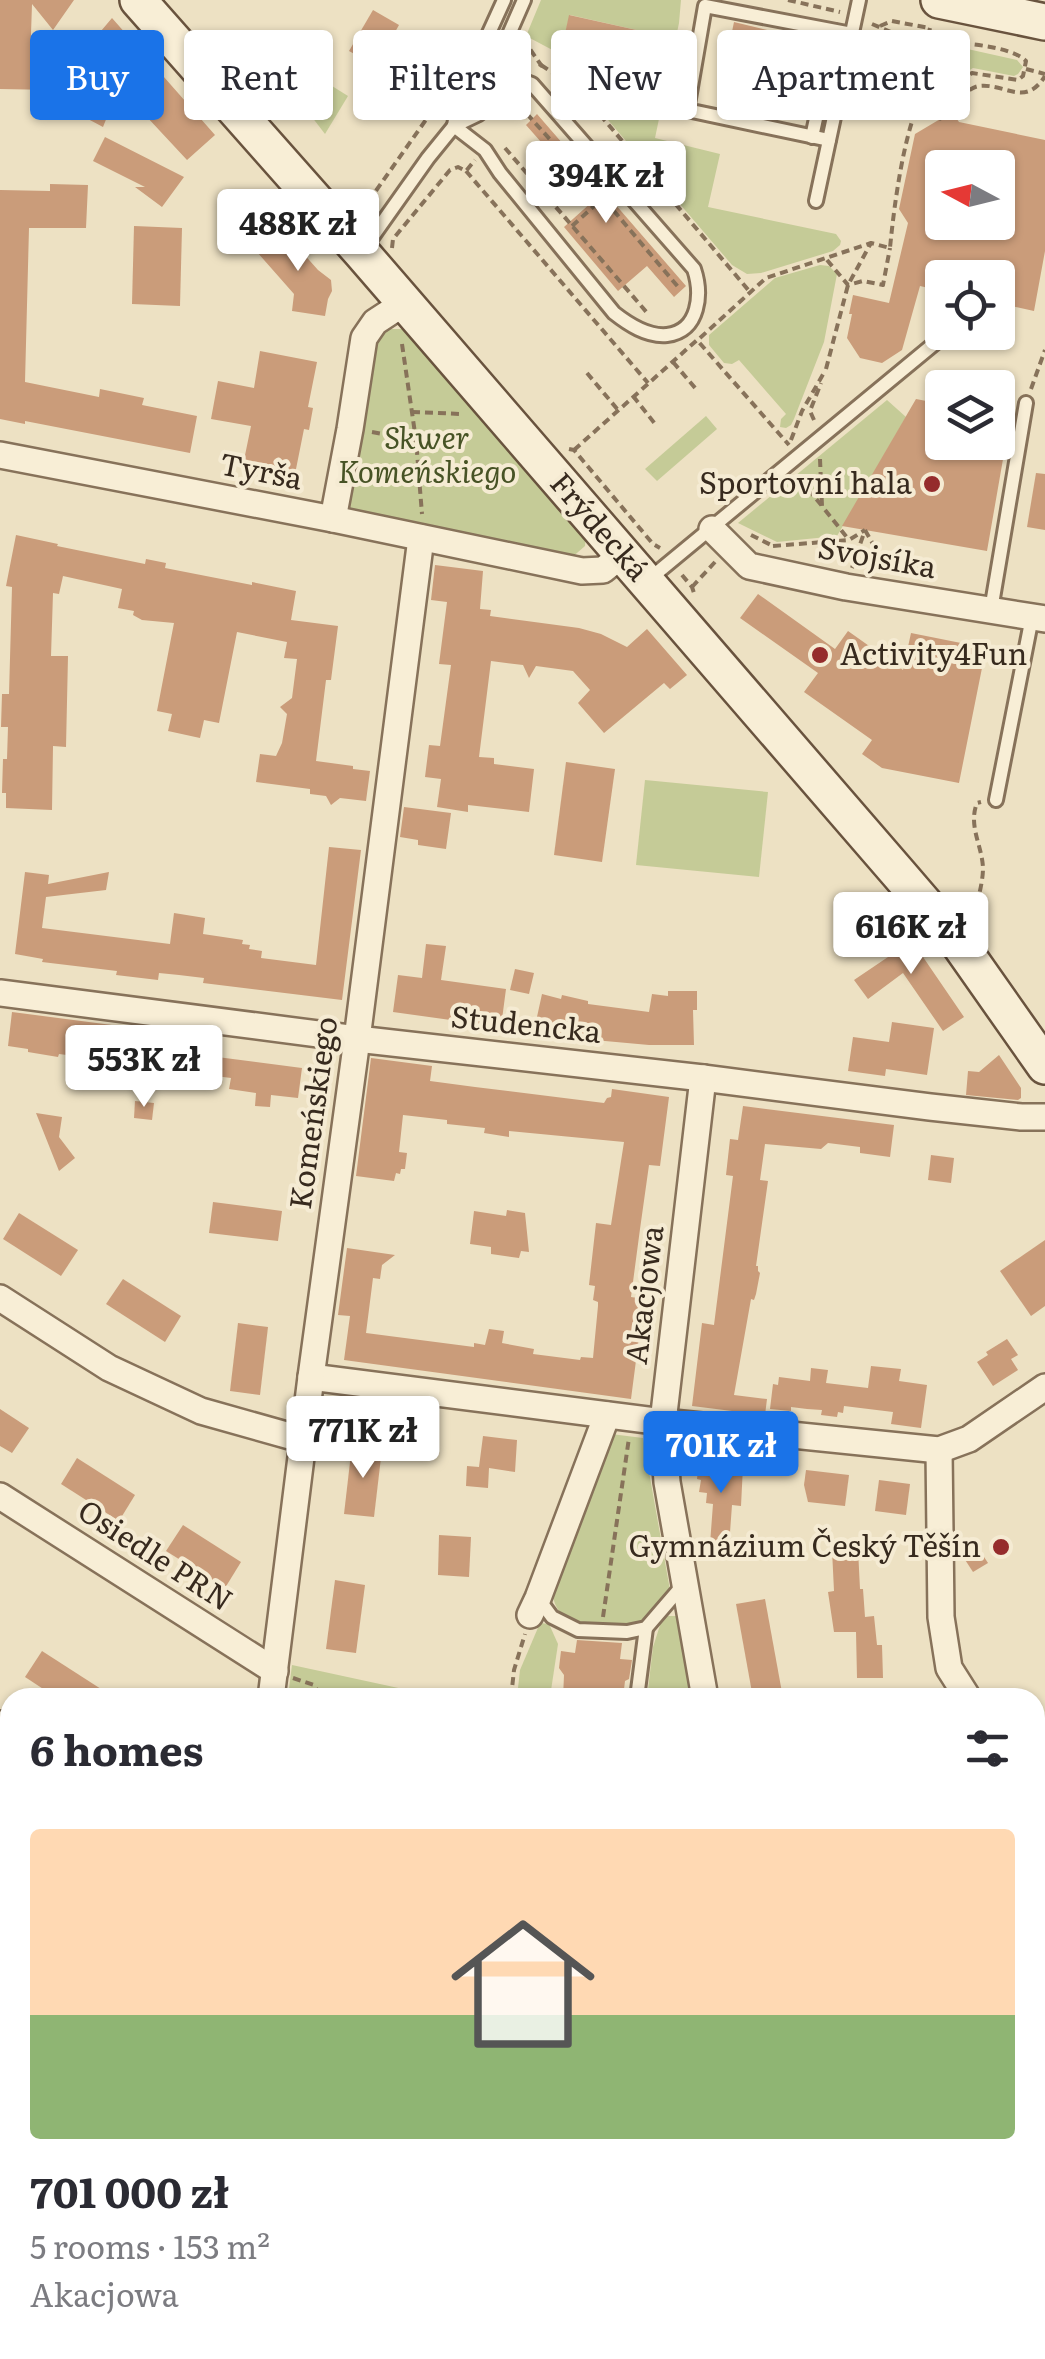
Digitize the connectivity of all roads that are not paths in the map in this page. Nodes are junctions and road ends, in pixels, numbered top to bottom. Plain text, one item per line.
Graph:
1 (138, 0) edge
2 (504, 0) edge
3 (524, 0) edge
4 (859, 0) edge
5 (704, 3) edge
6 (938, 19) edge
7 (1045, 22) edge
8 (490, 30) edge
9 (512, 30) edge
10 (830, 30) edge
11 (853, 30) edge
12 (531, 84) edge
13 (455, 120) edge
14 (467, 120) edge
15 (816, 120) edge
16 (833, 120) edge
17 (454, 126) junction
18 (812, 136) junction
19 (829, 140) junction
20 (816, 201) dead end
21 (358, 236) junction
22 (402, 320) junction
23 (927, 350) edge
24 (1026, 403) road end
25 (0, 455) edge
26 (333, 519) junction
27 (712, 529) junction
28 (422, 532) junction
29 (622, 554) junction
30 (647, 582) junction
31 (991, 610) junction
32 (1039, 618) edge
33 (996, 800) road end
34 (0, 992) edge
35 (357, 1039) junction
36 (1045, 1066) edge
37 (703, 1078) junction
38 (1045, 1116) edge
39 (0, 1298) edge
40 (311, 1377) junction
41 (1045, 1387) edge
42 (606, 1416) junction
43 (662, 1422) junction
44 (304, 1440) junction
45 (939, 1450) junction
46 (0, 1496) edge
47 (685, 1583) junction
48 (534, 1606) joint
49 (646, 1628) junction
50 (275, 1671) junction
51 (272, 1688) edge
52 (638, 1688) edge
53 (703, 1688) edge
54 (962, 1688) edge

1 - 21 main road, Frýdecká
2 - 8 lane
3 - 9 lane
4 - 11 lane
5 - 10 lane
5 - 18 lane
6 - 7 main road
12 - 17 lane
13 - 17 lane
14 - 17 lane
15 - 18 lane
16 - 19 lane
17 - 21 lane
18 - 19 lane
19 - 20 lane
21 - 22 main road, Frýdecká
22 - 26 street
22 - 29 main road, Frýdecká
23 - 27 lane
24 - 31 lane
25 - 26 street, Tyrša
26 - 28 street, Tyrša
27 - 30 lane
27 - 31 street, Svojsíka
28 - 29 street, Tyrša
28 - 35 street, Komeńskiego
29 - 30 main road, Frýdecká
30 - 36 main road, Frýdecká
31 - 32 street, Svojsíka
32 - 33 lane
34 - 35 street, Studencka
35 - 37 street, Studencka
35 - 40 street, Komeńskiego
37 - 38 street, Studencka
37 - 43 street, Akacjowa
39 - 44 street
40 - 42 street
40 - 44 street, Komeńskiego
41 - 45 street
42 - 43 street
42 - 48 street
43 - 45 street
43 - 47 street, Akacjowa
44 - 50 street, Komeńskiego
45 - 54 street
46 - 50 street, Osiedle PRN
47 - 49 lane
47 - 53 street, Akacjowa
48 - 49 lane
49 - 52 lane
50 - 51 street, Komeńskiego

